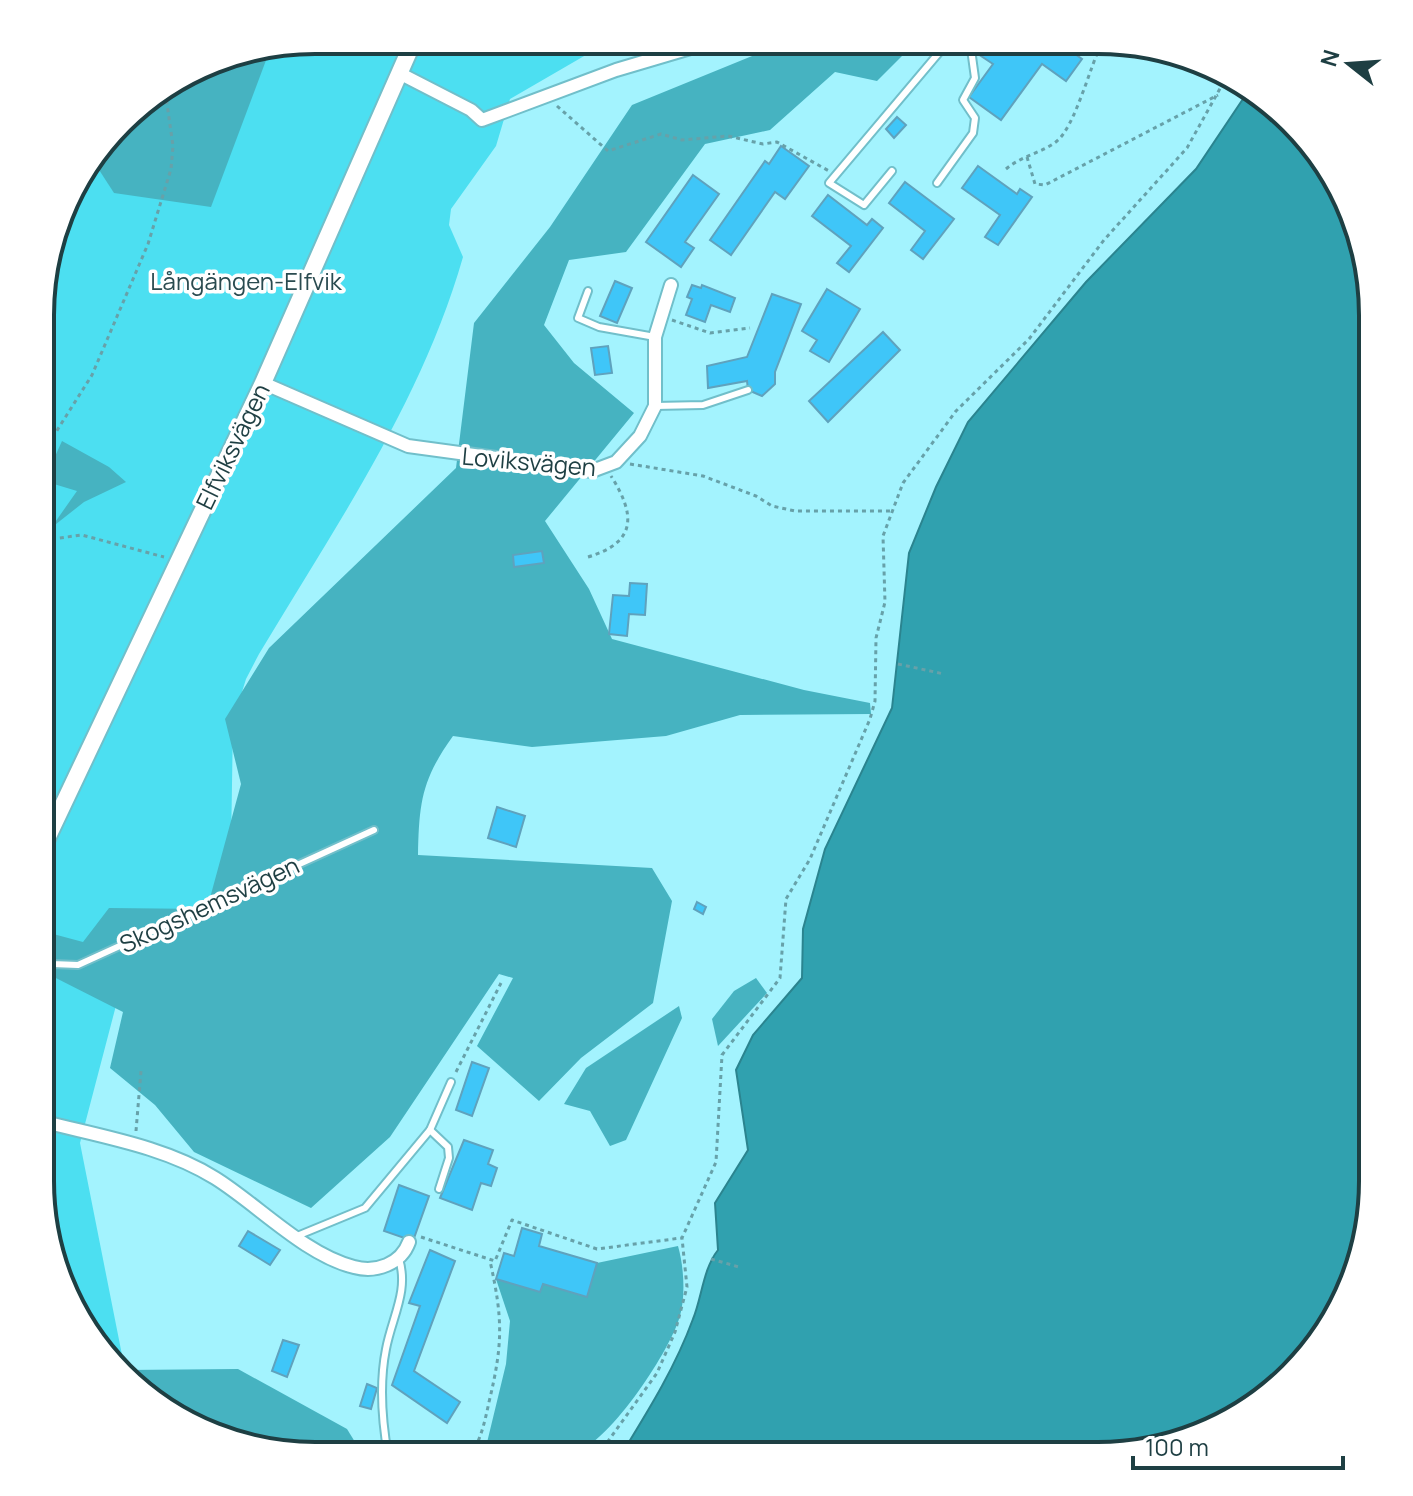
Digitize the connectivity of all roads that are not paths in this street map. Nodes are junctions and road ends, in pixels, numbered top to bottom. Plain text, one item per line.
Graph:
1 (408, 54) edge
2 (670, 54) edge
3 (938, 54) edge
4 (972, 54) edge
5 (399, 73) junction
6 (892, 171) dead end
7 (937, 183) dead end
8 (671, 285) dead end
9 (588, 291) dead end
10 (655, 337) junction
11 (263, 383) junction
12 (748, 390) dead end
13 (655, 406) junction
14 (55, 822) edge
15 (374, 830) dead end
16 (55, 964) edge
17 (451, 1082) road end
18 (55, 1125) edge
19 (430, 1130) junction
20 (439, 1189) dead end
21 (297, 1236) junction
22 (409, 1242) road end
23 (399, 1259) junction
24 (385, 1441) edge

1 - 5 street, Elfviksvägen
2 - 5 street
3 - 6 lane
4 - 7 lane
5 - 11 street, Elfviksvägen
8 - 10 street, Loviksvägen
9 - 10 lane
10 - 13 street, Loviksvägen
11 - 13 street, Loviksvägen
11 - 14 street, Elfviksvägen
12 - 13 lane
15 - 16 lane, Skogshemsvägen
17 - 19 lane
18 - 21 street
19 - 20 lane
19 - 21 lane
21 - 23 street
22 - 23 street
23 - 24 lane

